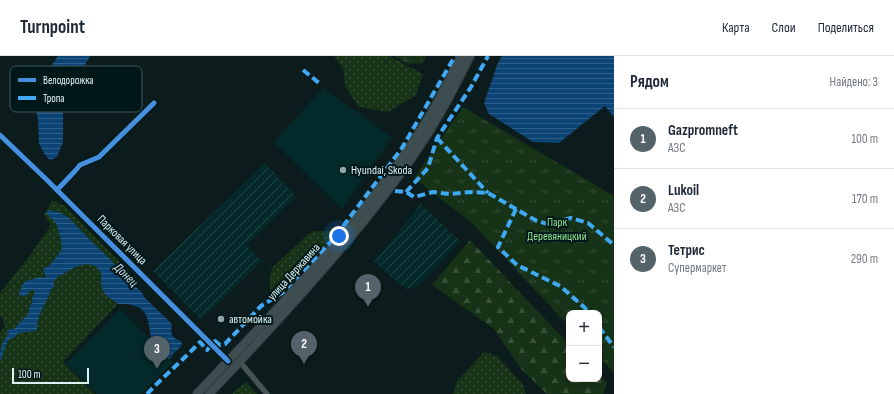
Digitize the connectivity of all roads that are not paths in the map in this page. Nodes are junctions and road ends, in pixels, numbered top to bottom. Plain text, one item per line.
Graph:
1 (461, 56) edge
2 (470, 56) edge
3 (154, 103) dead end
4 (0, 135) edge
5 (57, 190) junction
6 (276, 310) junction
7 (282, 316) junction
8 (228, 361) junction
9 (240, 362) junction
10 (197, 394) edge
11 (209, 394) edge
12 (267, 394) edge

1 - 6 main road, улица Державина
2 - 7 main road, улица Державина
3 - 5 street
4 - 5 street, Парковая улица
5 - 8 street, Парковая улица
6 - 7 street
6 - 8 main road, улица Державина
7 - 9 main road, улица Державина
8 - 10 main road, улица Державина
9 - 11 main road, улица Державина
9 - 12 street

